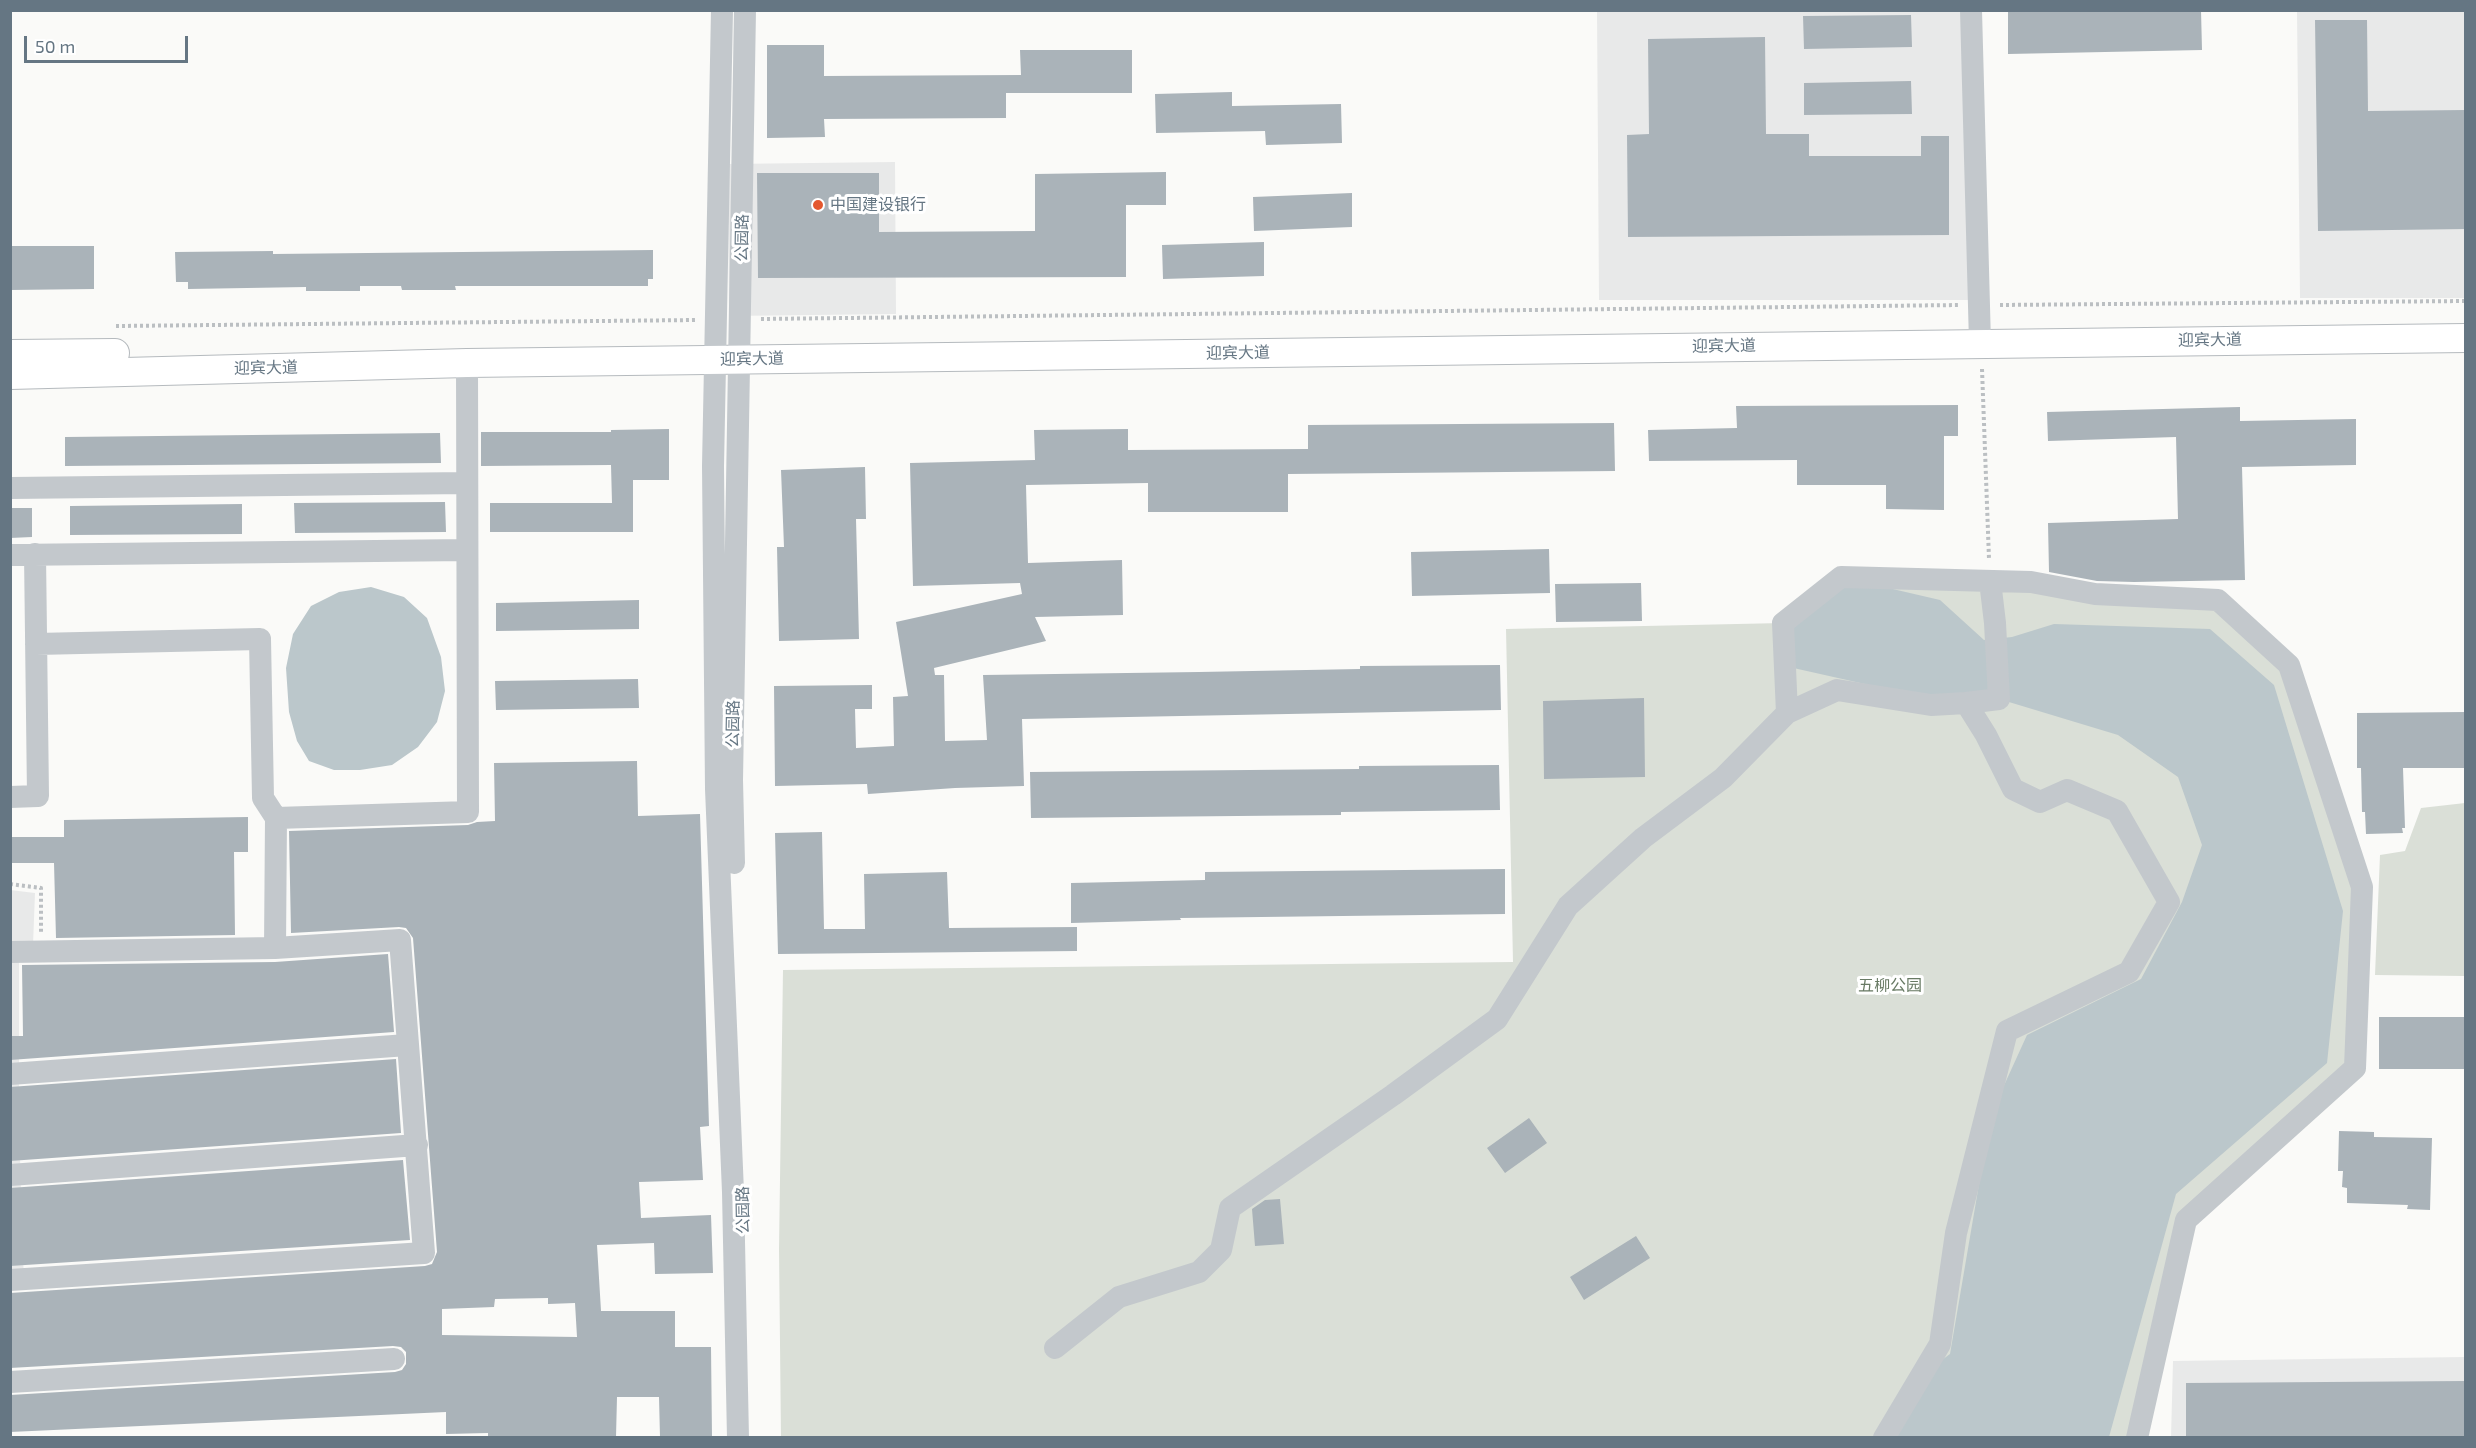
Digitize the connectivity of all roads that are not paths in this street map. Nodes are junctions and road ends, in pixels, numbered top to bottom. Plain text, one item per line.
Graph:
1 (722, 10) edge
2 (745, 10) edge
3 (1971, 10) edge
4 (2466, 320) edge
5 (1979, 324) junction
6 (2466, 338) edge
7 (727, 341) junction
8 (10, 354) edge
9 (468, 363) junction
10 (10, 375) edge
11 (467, 483) junction
12 (10, 488) edge
13 (467, 550) junction
14 (35, 554) junction
15 (10, 555) edge
16 (1990, 581) junction
17 (36, 644) junction
18 (1966, 703) junction
19 (1787, 713) junction
20 (10, 797) edge
21 (276, 818) junction
22 (275, 948) junction
23 (10, 952) edge
24 (407, 1045) junction
25 (10, 1074) edge
26 (417, 1145) junction
27 (10, 1175) edge
28 (10, 1280) edge
29 (1055, 1348) dead end
30 (394, 1359) dead end
31 (10, 1382) edge
32 (738, 1437) edge
33 (749, 1437) edge
34 (1884, 1437) edge
35 (2138, 1437) edge

1 - 7 street
2 - 7 street, 公园路
3 - 5 street
4 - 5 main road, 迎宾大道
5 - 6 main road, 迎宾大道
5 - 7 main road, 迎宾大道
7 - 8 main road, 迎宾大道
7 - 9 main road, 迎宾大道
7 - 32 street
7 - 33 street, 公园路
9 - 10 main road, 迎宾大道
9 - 11 street
11 - 12 street
11 - 13 street
13 - 14 street
13 - 21 street
14 - 15 street
14 - 17 street
16 - 18 street
16 - 19 street
16 - 35 street
17 - 20 street
17 - 21 street
18 - 19 street
18 - 34 street
19 - 29 street
21 - 22 street
22 - 23 street
22 - 24 street
24 - 25 street
24 - 26 street
26 - 27 street
26 - 28 street
30 - 31 street

